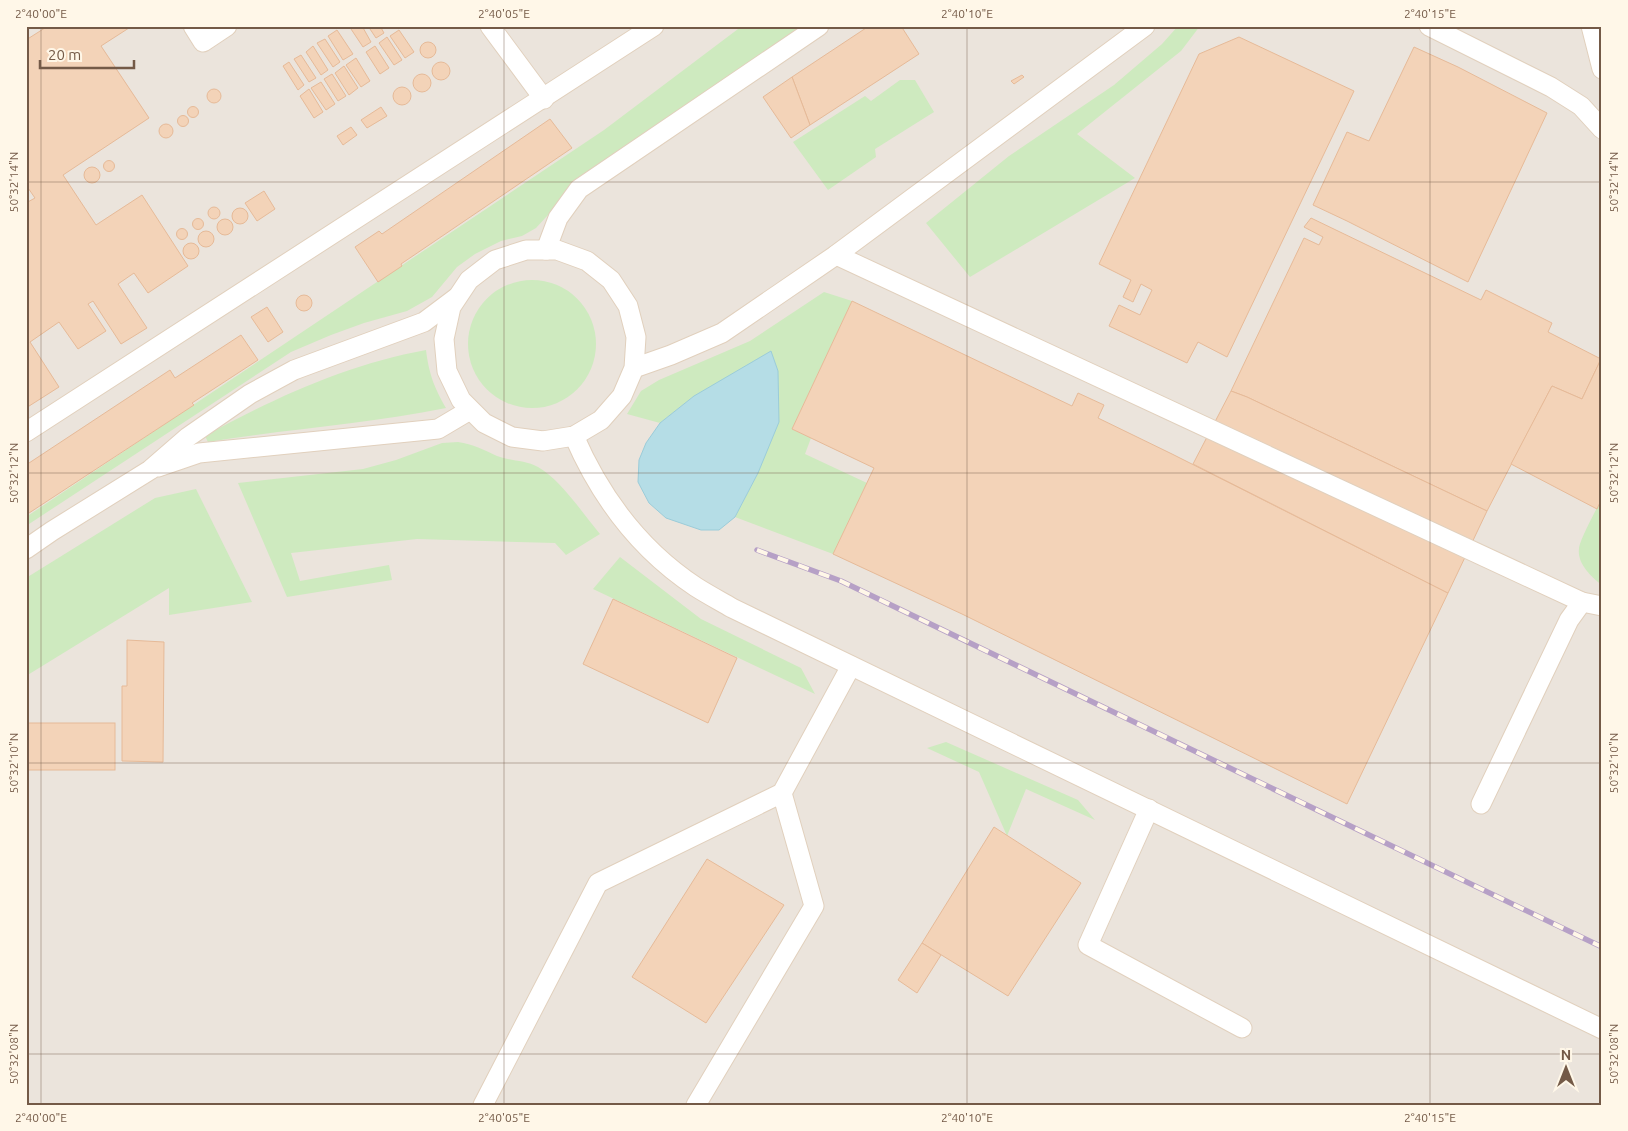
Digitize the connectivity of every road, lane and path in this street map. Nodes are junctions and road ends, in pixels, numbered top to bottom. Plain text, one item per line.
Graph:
1 (194, 26) edge
2 (227, 26) edge
3 (490, 26) edge
4 (654, 26) edge
5 (819, 26) edge
6 (1145, 26) edge
7 (1429, 26) edge
8 (1591, 26) edge
9 (1602, 68) edge
10 (544, 99) junction
11 (1602, 128) edge
12 (546, 250) junction
13 (836, 254) junction
14 (459, 296) junction
15 (634, 368) junction
16 (470, 410) junction
17 (26, 432) edge
18 (574, 436) junction
19 (150, 470) junction
20 (26, 549) edge
21 (1582, 602) junction
22 (1602, 606) edge
23 (851, 666) junction
24 (782, 793) junction
25 (1481, 804) dead end
26 (1149, 810) junction
27 (1242, 1028) dead end
28 (1602, 1029) edge
29 (483, 1105) edge
30 (696, 1105) edge

1 - 2 lane
3 - 10 lane
4 - 10 lane
5 - 12 lane
6 - 13 lane
7 - 11 lane
8 - 9 lane
10 - 17 lane
12 - 14 lane
12 - 15 lane
13 - 15 lane
13 - 21 lane
14 - 16 lane
14 - 19 lane
15 - 18 lane
16 - 18 lane
16 - 19 lane
18 - 23 lane
19 - 20 lane
21 - 22 lane
21 - 25 lane
23 - 24 lane
23 - 26 lane
24 - 29 lane
24 - 30 lane
26 - 27 lane
26 - 28 lane

